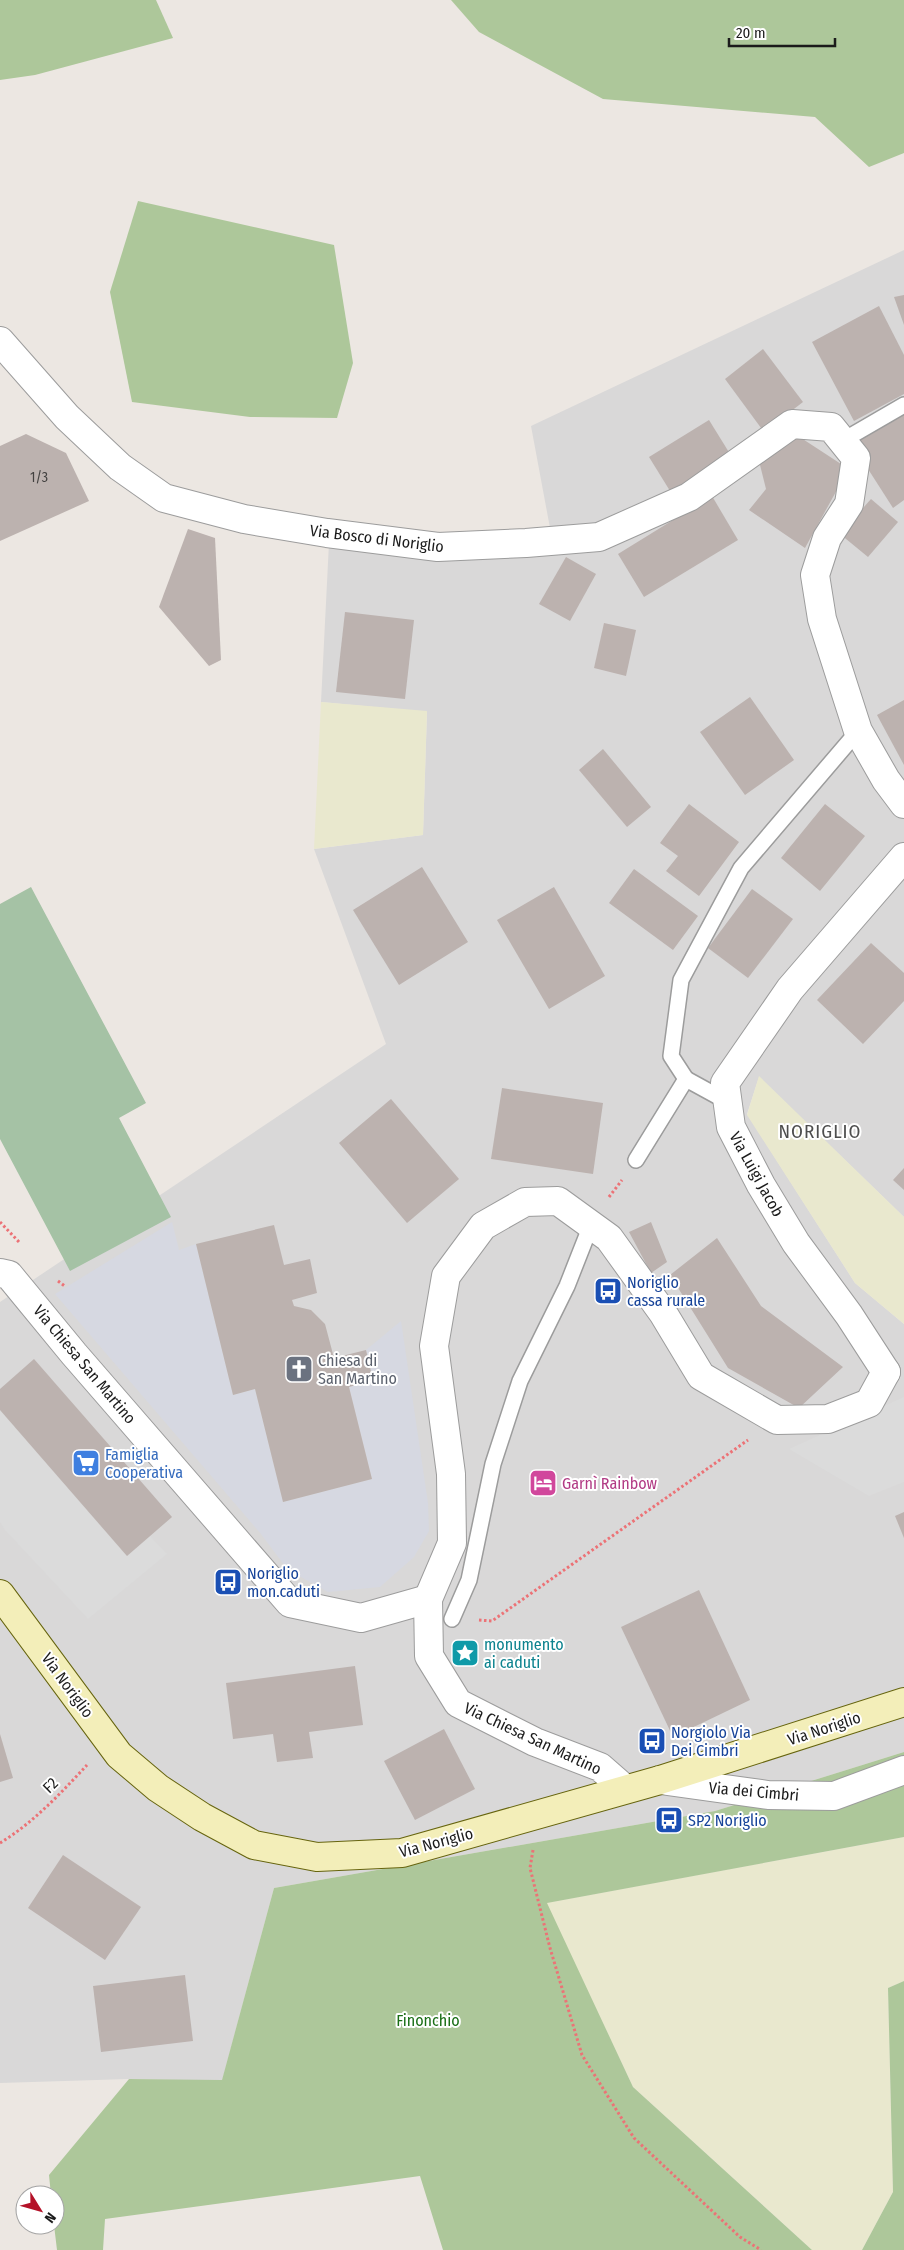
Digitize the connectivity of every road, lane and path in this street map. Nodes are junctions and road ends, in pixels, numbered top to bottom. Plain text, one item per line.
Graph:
1 (0, 341) edge
2 (904, 406) edge
3 (842, 441) junction
4 (858, 731) junction
5 (904, 804) edge
6 (904, 857) edge
7 (686, 1079) junction
8 (728, 1102) junction
9 (636, 1160) joint
10 (591, 1225) junction
11 (0, 1273) edge
12 (895, 1369) edge
13 (777, 1420) junction
14 (0, 1594) edge
15 (428, 1599) junction
16 (452, 1619) joint
17 (904, 1702) edge
18 (120, 1755) junction
19 (904, 1770) edge
20 (660, 1780) junction
21 (624, 1788) junction
22 (538, 1814) junction
23 (0, 1843) edge
24 (761, 2250) edge

1 - 3 street, Via Bosco di Noriglio
2 - 3 lane
3 - 4 street, Via Bosco di Noriglio
4 - 5 street, Via Bosco di Noriglio
4 - 7 lane
6 - 8 street, Via Luigi Jacob
7 - 8 lane
7 - 9 lane
8 - 12 street, Via Luigi Jacob
9 - 10 path
10 - 13 street, Via Chiesa San Martino
10 - 15 street, Via Chiesa San Martino
10 - 16 lane
11 - 15 street, Via Chiesa San Martino
12 - 13 street
13 - 16 path
14 - 18 main road, Via Noriglio
15 - 21 street, Via Chiesa San Martino
17 - 20 main road, Via Noriglio
18 - 22 main road, Via Noriglio
18 - 23 path, F2 / F2
19 - 20 street, Via dei Cimbri
20 - 21 main road, Via Noriglio
21 - 22 main road, Via Noriglio
22 - 24 path

